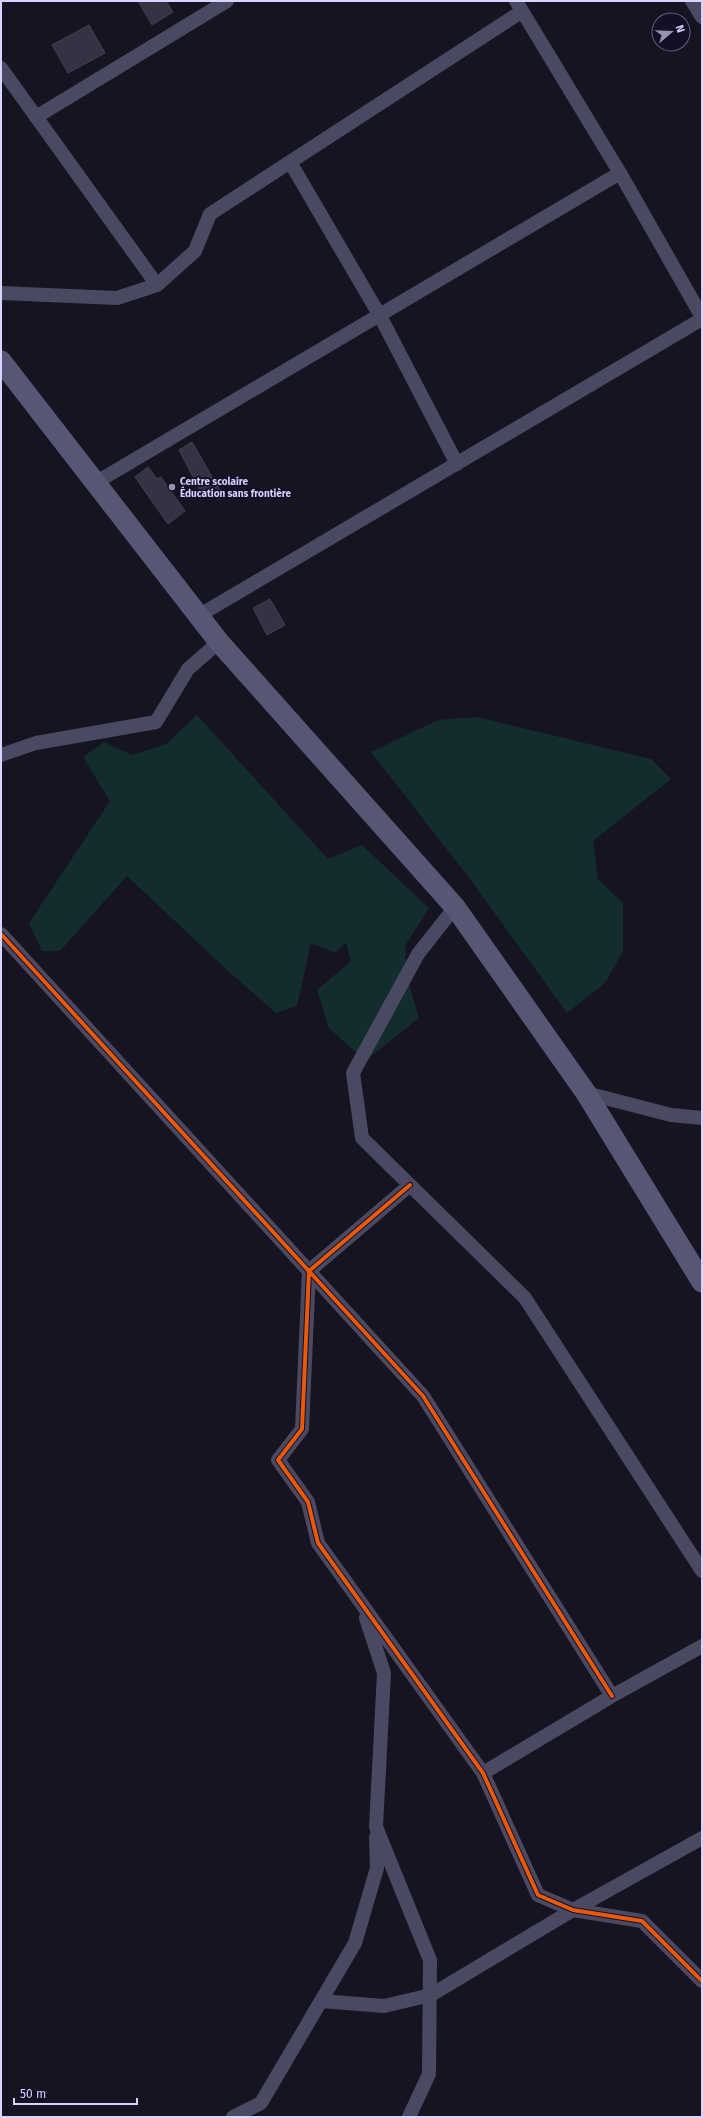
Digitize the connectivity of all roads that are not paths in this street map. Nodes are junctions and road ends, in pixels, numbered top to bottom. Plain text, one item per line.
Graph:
1 (227, 1) edge
2 (692, 1) edge
3 (518, 6) edge
4 (702, 17) edge
5 (1, 68) edge
6 (36, 117) junction
7 (290, 162) junction
8 (620, 172) junction
9 (157, 285) junction
10 (1, 293) edge
11 (380, 316) junction
12 (702, 318) edge
13 (1, 361) edge
14 (456, 464) junction
15 (95, 483) junction
16 (198, 616) junction
17 (219, 642) junction
18 (1, 755) edge
19 (455, 907) junction
20 (1, 934) edge
21 (586, 1093) junction
22 (702, 1118) edge
23 (410, 1184) junction
24 (309, 1271) junction
25 (702, 1280) edge
26 (702, 1571) edge
27 (362, 1604) junction
28 (702, 1646) edge
29 (612, 1696) junction
30 (483, 1772) junction
31 (376, 1827) junction
32 (702, 1838) edge
33 (573, 1910) junction
34 (702, 1981) edge
35 (431, 1994) junction
36 (321, 2001) junction
37 (234, 2117) edge
38 (409, 2117) edge

1 - 6 street
2 - 4 street
3 - 7 street
3 - 8 street
5 - 6 street
6 - 9 street
7 - 9 street
7 - 11 street
8 - 11 street
8 - 12 street
9 - 10 street
11 - 14 street
11 - 15 street
12 - 14 street
13 - 15 main road
14 - 16 street
15 - 16 main road
16 - 17 main road
17 - 18 street
17 - 19 main road
19 - 21 main road
19 - 23 street
20 - 24 street
21 - 22 street
21 - 25 main road
23 - 24 street
23 - 26 street
24 - 27 street
24 - 29 street
27 - 30 street
27 - 31 street
28 - 29 street
29 - 30 street
30 - 33 street
31 - 35 street
31 - 36 street
32 - 33 street
33 - 34 street
33 - 35 street
35 - 36 street
35 - 38 street
36 - 37 street

